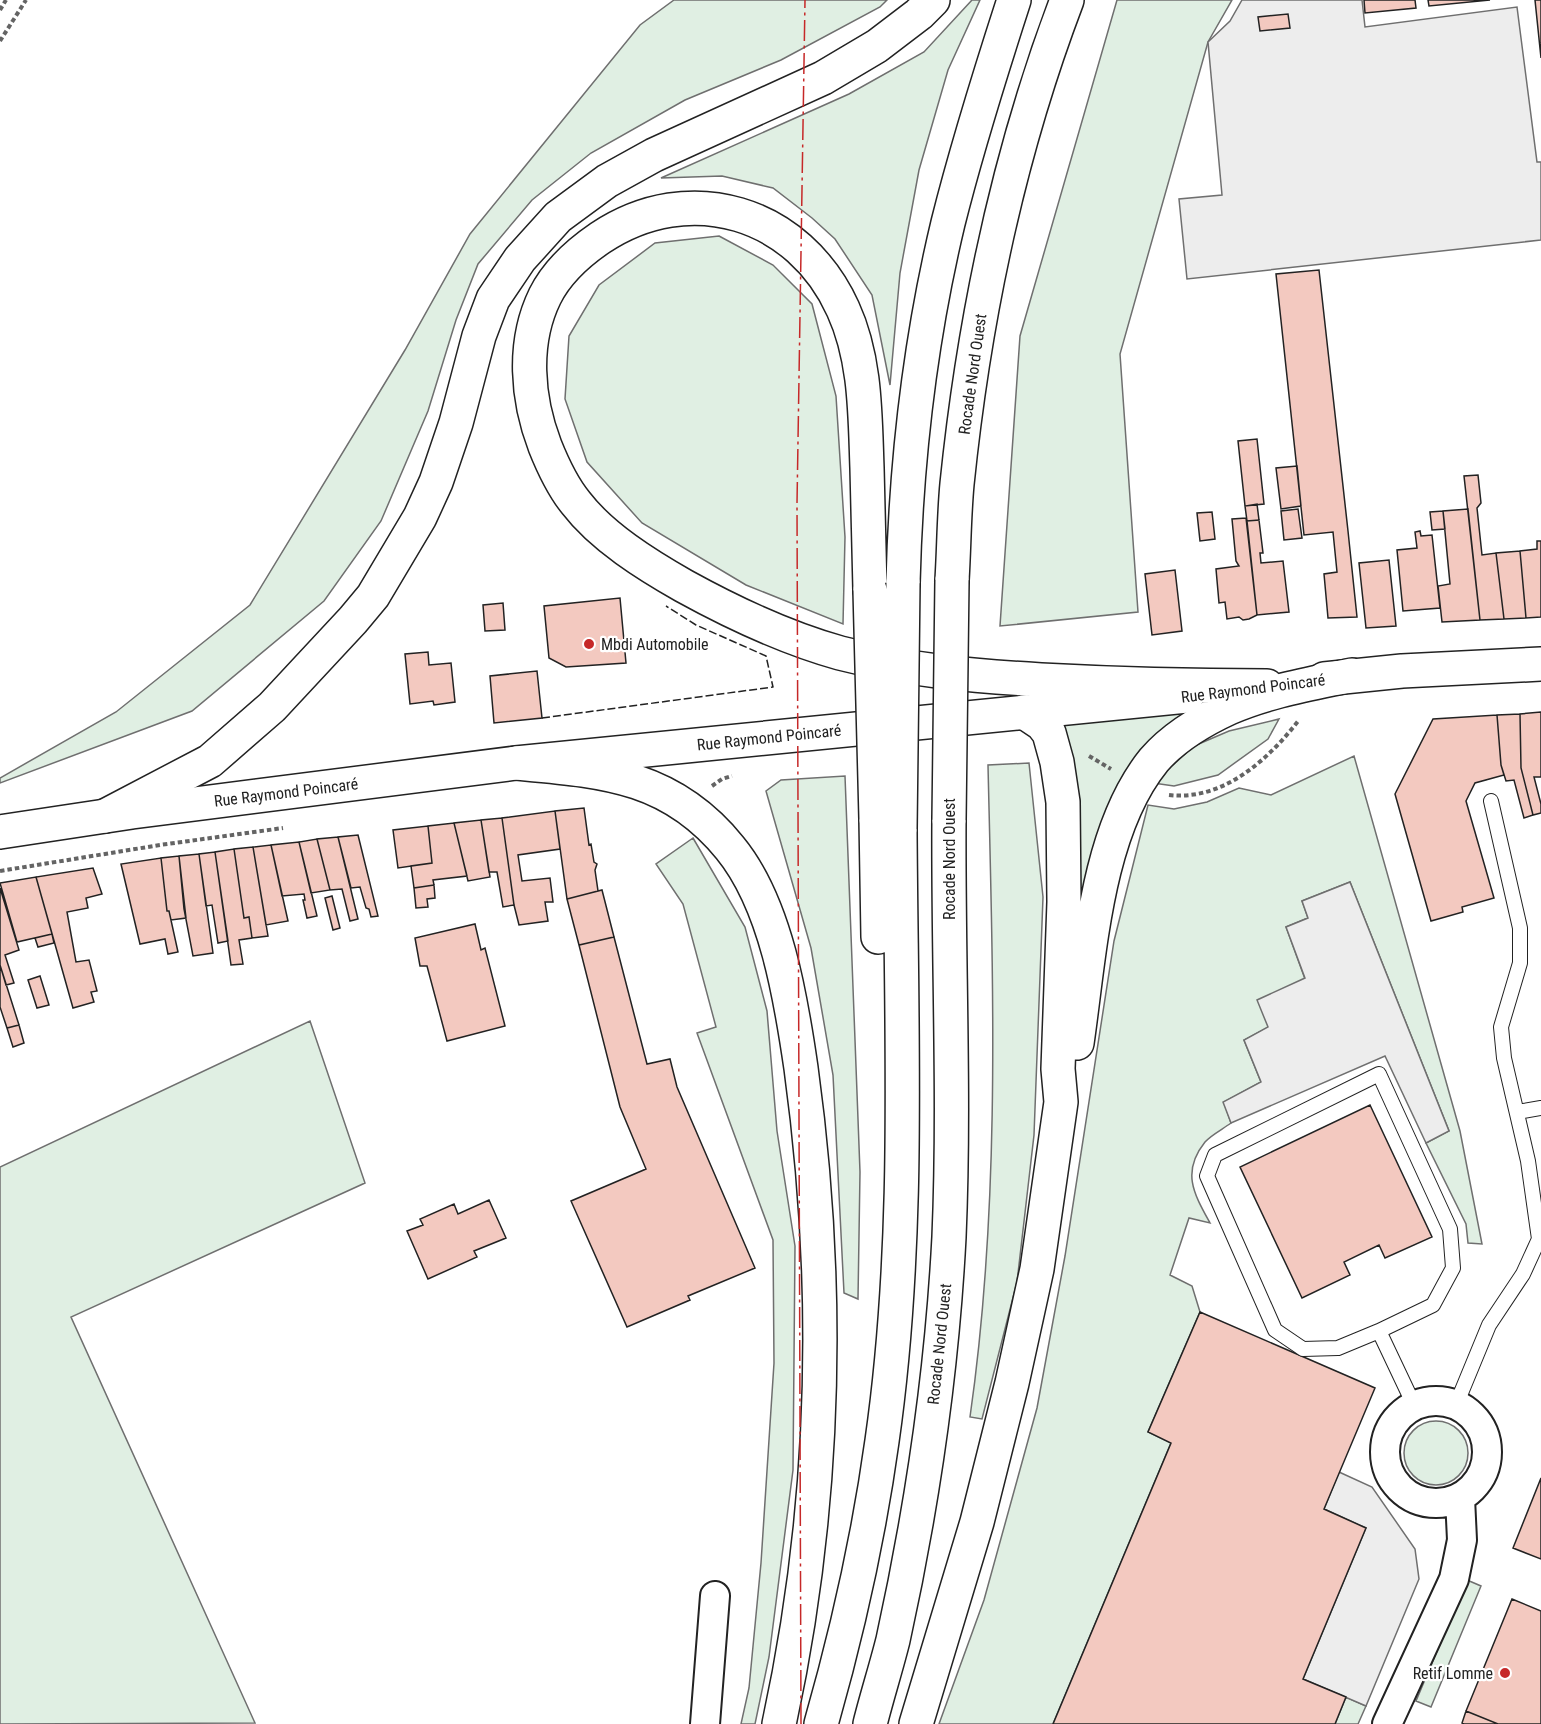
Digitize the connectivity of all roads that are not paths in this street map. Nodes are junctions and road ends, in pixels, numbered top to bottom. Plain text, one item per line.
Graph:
1 (933, 0) edge
2 (1014, 0) edge
3 (1067, 0) edge
4 (1089, 0) edge
5 (1035, 92) junction
6 (1541, 664) edge
7 (1352, 675) junction
8 (1267, 686) junction
9 (1024, 712) junction
10 (516, 763) junction
11 (1491, 801) dead end
12 (105, 816) junction
13 (888, 824) junction
14 (0, 832) edge
15 (1061, 1102) junction
16 (1541, 1108) edge
17 (1517, 1112) junction
18 (1540, 1239) edge
19 (1379, 1331) junction
20 (1414, 1405) junction
21 (1456, 1405) junction
22 (1460, 1498) junction
23 (715, 1596) dead end
24 (705, 1724) edge
25 (779, 1724) edge
26 (821, 1724) edge
27 (870, 1724) edge
28 (916, 1724) edge
29 (1387, 1724) edge

1 - 12 main road
2 - 13 main road, bridge
3 - 5 main road, Rocade Nord Ouest
4 - 5 main road
5 - 27 main road, Rocade Nord Ouest, bridge
6 - 7 main road, Rue Raymond Poincaré
7 - 8 main road, Rue Raymond Poincaré
7 - 15 main road
8 - 9 main road, Rue Raymond Poincaré
8 - 13 main road, bridge
9 - 10 main road, Rue Raymond Poincaré
9 - 15 main road
10 - 12 main road, Rue Raymond Poincaré
10 - 25 main road
11 - 17 lane
12 - 14 main road, Rue Raymond Poincaré
13 - 26 main road
15 - 28 main road
16 - 17 lane
17 - 18 lane
18 - 21 lane
19 - 19 lane
19 - 20 lane
20 - 21 street
20 - 22 street
21 - 22 street
22 - 29 street
23 - 24 street

